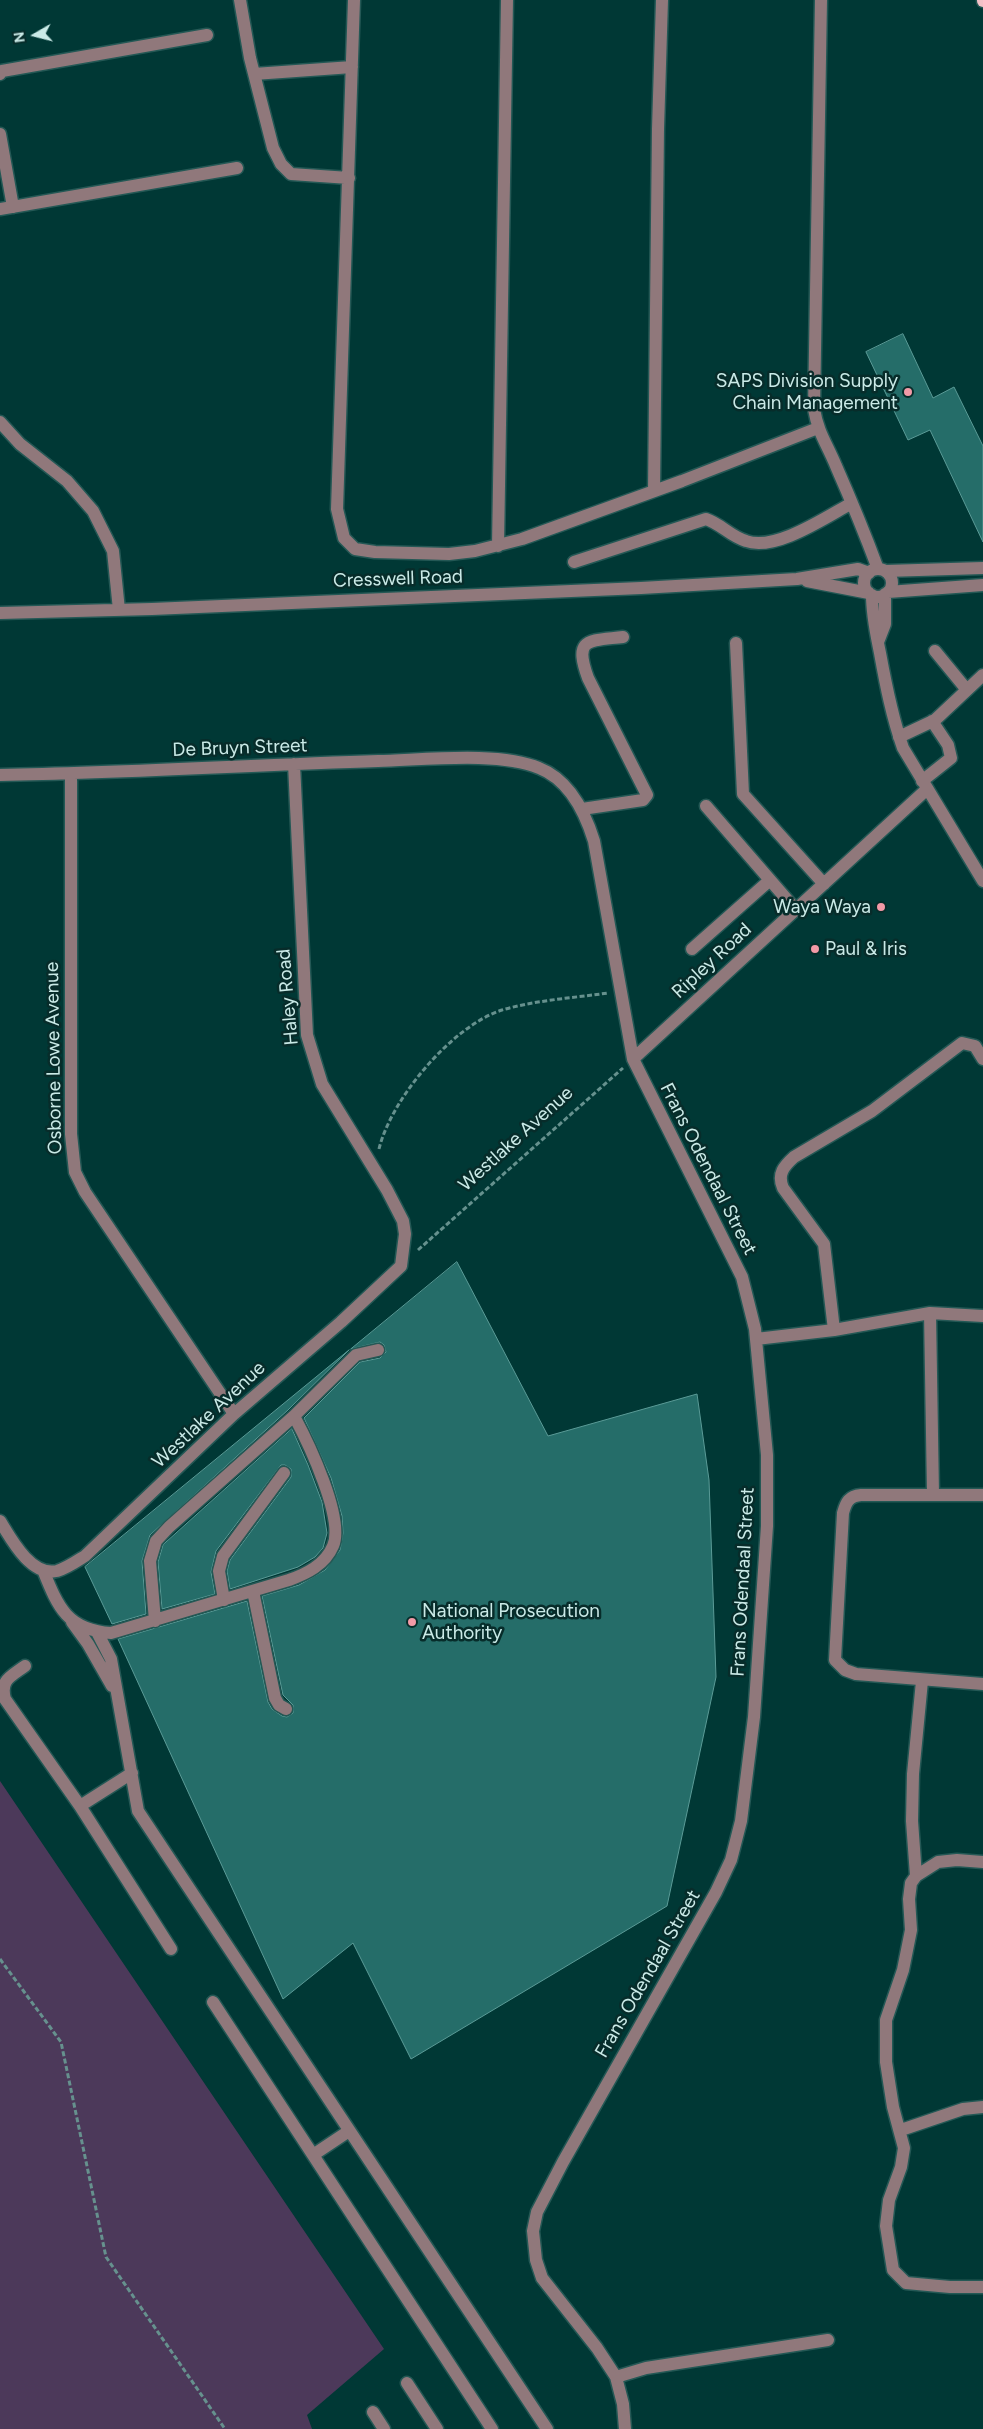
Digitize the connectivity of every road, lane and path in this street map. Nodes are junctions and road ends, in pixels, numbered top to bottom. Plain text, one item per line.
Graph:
1 (240, 0) edge
2 (354, 0) edge
3 (507, 0) edge
4 (662, 0) edge
5 (821, 0) edge
6 (207, 35) dead end
7 (352, 67) junction
8 (0, 74) edge
9 (254, 74) junction
10 (0, 134) edge
11 (238, 168) dead end
12 (349, 178) junction
13 (6, 208) edge
14 (0, 422) edge
15 (818, 428) junction
16 (654, 491) junction
17 (852, 503) junction
18 (498, 546) junction
19 (574, 562) dead end
20 (983, 568) edge
21 (877, 571) junction
22 (798, 579) junction
23 (983, 585) edge
24 (887, 593) junction
25 (871, 594) junction
26 (120, 610) junction
27 (0, 613) edge
28 (623, 637) dead end
29 (878, 642) junction
30 (736, 643) dead end
31 (935, 651) dead end
32 (983, 675) edge
33 (967, 690) junction
34 (932, 721) junction
35 (899, 737) junction
36 (482, 759) joint
37 (294, 764) junction
38 (71, 774) junction
39 (0, 775) edge
40 (924, 786) junction
41 (706, 806) dead end
42 (582, 809) junction
43 (770, 880) junction
44 (983, 881) edge
45 (824, 884) junction
46 (796, 910) junction
47 (692, 949) dead end
48 (621, 991) junction
49 (633, 1059) junction
50 (983, 1059) edge
51 (374, 1170) junction
52 (401, 1266) junction
53 (930, 1313) junction
54 (983, 1316) edge
55 (834, 1330) junction
56 (756, 1340) junction
57 (378, 1350) dead end
58 (234, 1414) junction
59 (294, 1416) junction
60 (284, 1473) dead end
61 (933, 1494) junction
62 (983, 1495) edge
63 (0, 1521) edge
64 (43, 1570) junction
65 (254, 1591) junction
66 (224, 1600) junction
67 (71, 1620) junction
68 (155, 1622) junction
69 (97, 1632) junction
70 (25, 1666) dead end
71 (922, 1681) junction
72 (983, 1684) edge
73 (116, 1692) junction
74 (286, 1709) dead end
75 (132, 1773) junction
76 (80, 1806) junction
77 (983, 1862) edge
78 (916, 1876) junction
79 (171, 1949) dead end
80 (0, 1959) edge
81 (213, 2002) dead end
82 (983, 2107) edge
83 (901, 2130) junction
84 (349, 2131) junction
85 (313, 2155) junction
86 (983, 2287) edge
87 (828, 2340) dead end
88 (616, 2376) junction
89 (407, 2383) dead end
90 (373, 2412) dead end
91 (225, 2429) edge
92 (384, 2429) edge
93 (437, 2429) edge
94 (492, 2429) edge
95 (547, 2429) edge
96 (625, 2429) edge

1 - 9 street
2 - 7 street
3 - 18 street
4 - 16 street
5 - 15 street
6 - 8 street
7 - 9 street
7 - 12 street
9 - 12 street
10 - 13 street
11 - 13 street
12 - 18 street
14 - 26 street
15 - 16 street
15 - 17 street
16 - 18 street
17 - 19 street
17 - 21 street
20 - 21 street, Cresswell Road
21 - 22 street, Cresswell Road
21 - 24 street
21 - 25 street
22 - 25 street, Cresswell Road
22 - 26 street, Cresswell Road
23 - 24 street
24 - 25 street
24 - 29 street
25 - 29 street
26 - 27 street, Cresswell Road
28 - 42 street
29 - 35 street
30 - 45 street
31 - 33 street
32 - 33 street
33 - 34 street
34 - 35 street
34 - 40 street, Ripley Road
35 - 40 street
36 - 37 street, De Bruyn Street
36 - 42 street, Frans Odendaal Street
37 - 38 street, De Bruyn Street
37 - 51 street, Haley Road
38 - 39 street, De Bruyn Street
38 - 58 street, Osborne Lowe Avenue
40 - 44 street
40 - 45 street, Ripley Road
41 - 43 street
42 - 48 street, Frans Odendaal Street
43 - 46 street
43 - 47 street
45 - 46 street, Ripley Road
46 - 49 street, Ripley Road
48 - 49 street, Frans Odendaal Street
48 - 51 path
49 - 52 path, Westlake Avenue
49 - 56 street, Frans Odendaal Street
50 - 55 street
51 - 52 street, Haley Road
52 - 58 street, Westlake Avenue
53 - 54 street
53 - 55 street
53 - 61 street
55 - 56 street
56 - 88 street, Frans Odendaal Street
57 - 59 street
58 - 64 street, Westlake Avenue
59 - 65 street
59 - 68 street
60 - 66 street
61 - 62 street
61 - 71 street
63 - 64 street
64 - 67 street
65 - 66 street
65 - 74 street
66 - 68 street
67 - 69 street
67 - 73 street
68 - 69 street
69 - 73 street
70 - 76 street
71 - 72 street
71 - 78 street
73 - 75 street
75 - 76 street
75 - 84 street
76 - 79 street
77 - 78 street
78 - 83 street
80 - 91 path
81 - 85 street
82 - 83 street
83 - 86 street
84 - 85 street
84 - 95 street
85 - 94 street
87 - 88 street
88 - 96 street, Frans Odendaal Street
89 - 93 street
90 - 92 street

